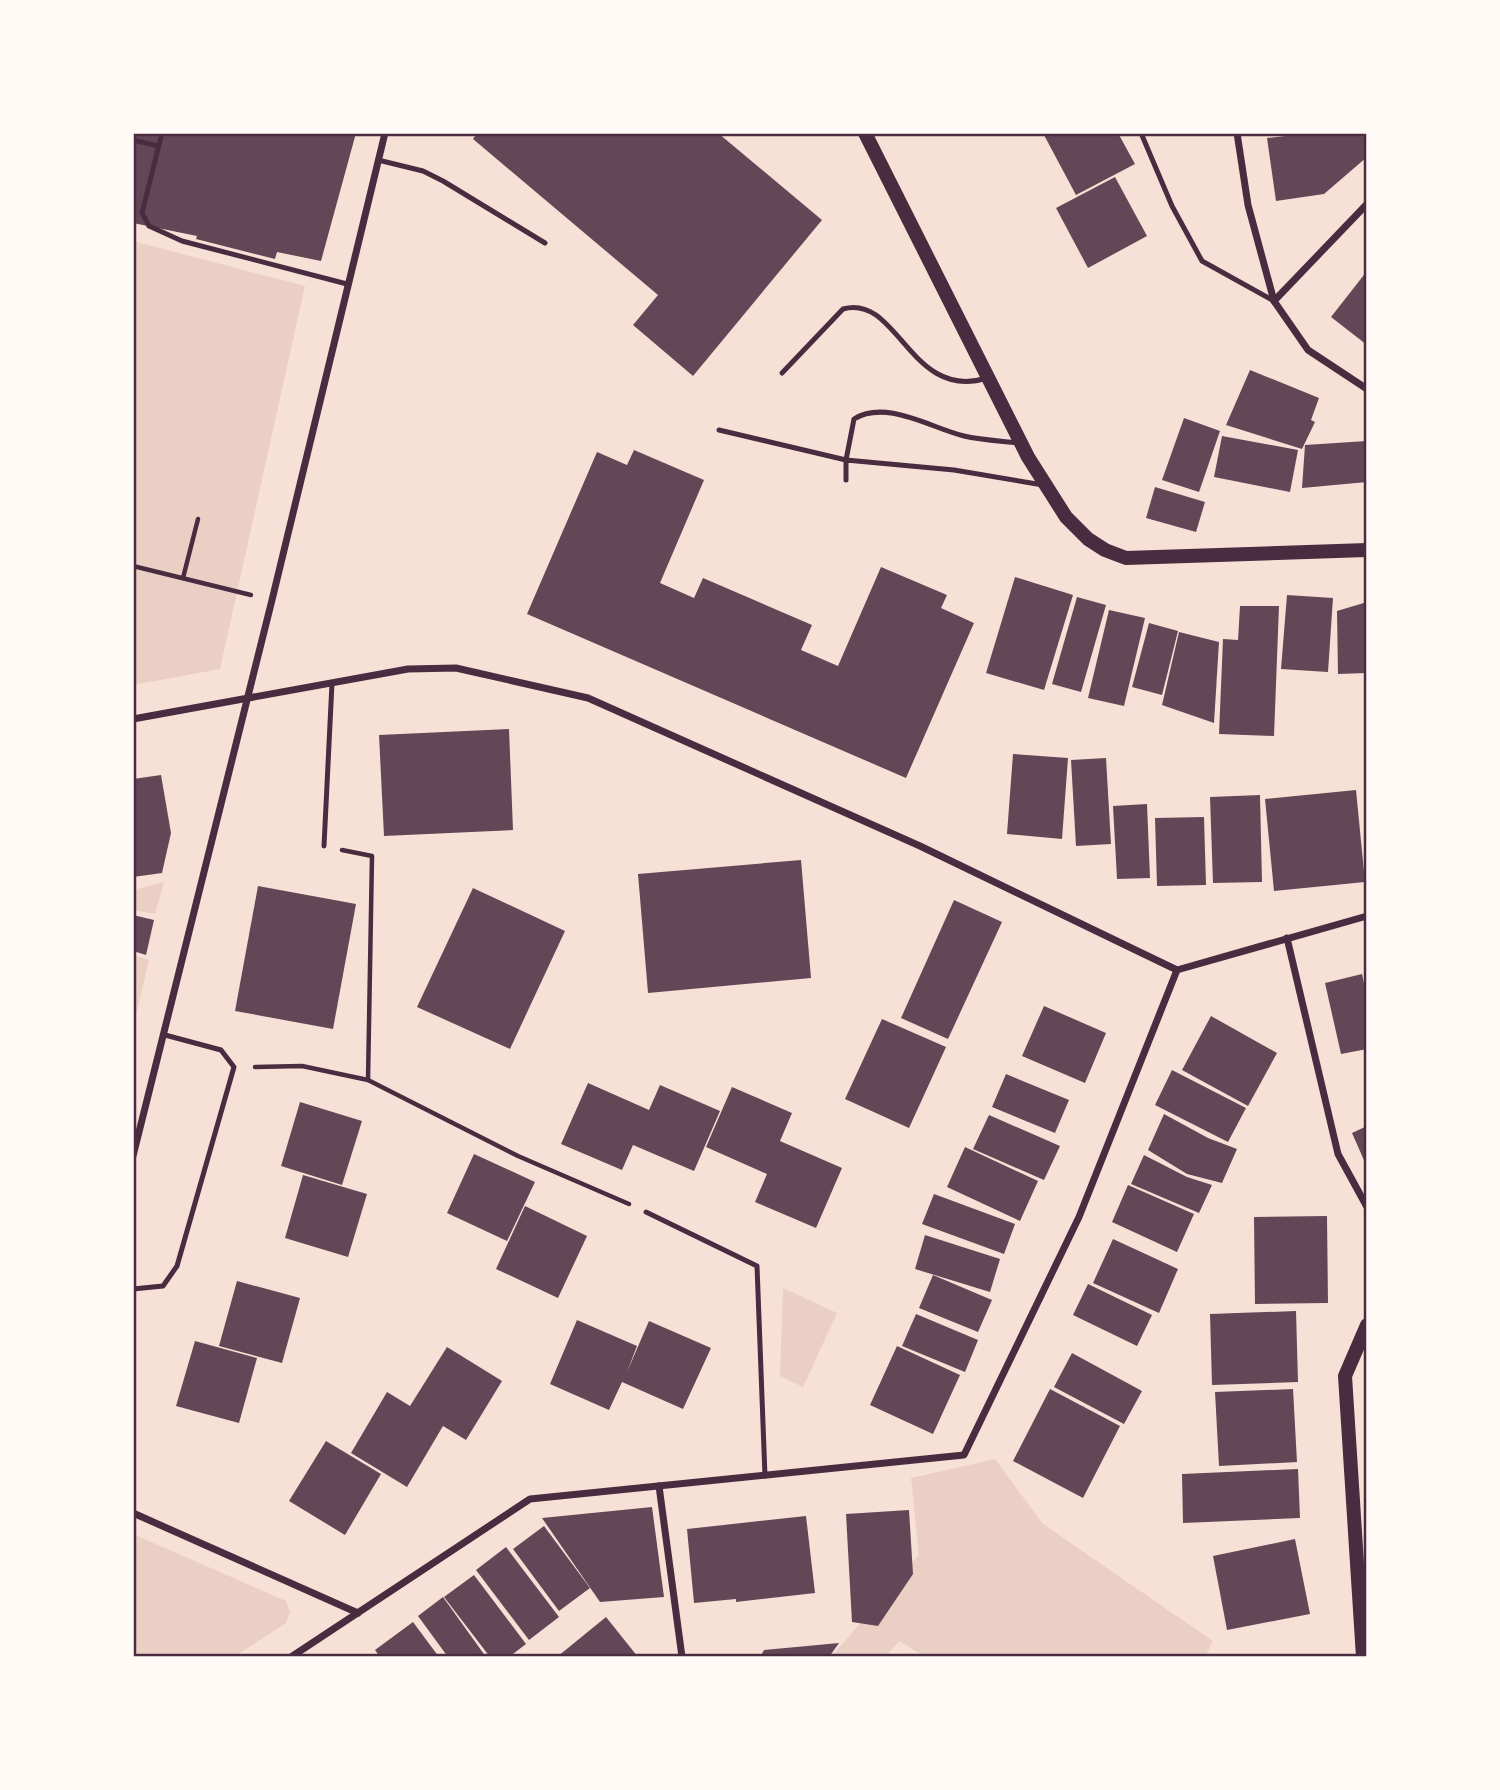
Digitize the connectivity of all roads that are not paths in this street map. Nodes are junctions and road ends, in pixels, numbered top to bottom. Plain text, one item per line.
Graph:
1 (162, 133) edge
2 (385, 133) edge
3 (865, 133) edge
4 (1141, 133) edge
5 (1237, 133) edge
6 (133, 140) edge
7 (158, 146) junction
8 (378, 160) junction
9 (1367, 204) edge
10 (545, 243) dead end
11 (347, 284) junction
12 (1274, 301) junction
13 (782, 373) dead end
14 (987, 378) junction
15 (1367, 389) edge
16 (719, 430) dead end
17 (1022, 443) junction
18 (846, 460) junction
19 (846, 480) dead end
20 (1046, 485) junction
21 (1367, 550) edge
22 (332, 683) junction
23 (248, 700) junction
24 (133, 719) edge
25 (324, 846) road end
26 (1367, 916) edge
27 (1287, 937) junction
28 (1177, 970) junction
29 (165, 1035) junction
30 (133, 1156) edge
31 (1367, 1207) edge
32 (646, 1212) road end
33 (133, 1289) edge
34 (1367, 1325) edge
35 (765, 1476) junction
36 (659, 1486) junction
37 (133, 1513) edge
38 (358, 1613) junction
39 (291, 1657) edge
40 (682, 1657) edge
41 (1363, 1657) edge

1 - 7 lane
2 - 8 street
3 - 14 main road
4 - 12 lane
5 - 12 street
6 - 7 lane
7 - 11 lane
8 - 10 lane
8 - 11 street
9 - 12 street
11 - 23 street
12 - 15 street
13 - 14 lane
14 - 17 main road
16 - 18 lane
17 - 18 lane
17 - 20 main road
18 - 19 lane
18 - 20 lane
20 - 21 main road
22 - 23 street
22 - 25 lane
22 - 28 street
23 - 24 street
23 - 29 street
26 - 27 street
27 - 28 street
27 - 31 street
28 - 35 street
29 - 30 street
29 - 33 lane
32 - 35 lane
34 - 41 main road
35 - 36 street
36 - 38 street
36 - 40 street
37 - 38 street
38 - 39 street

